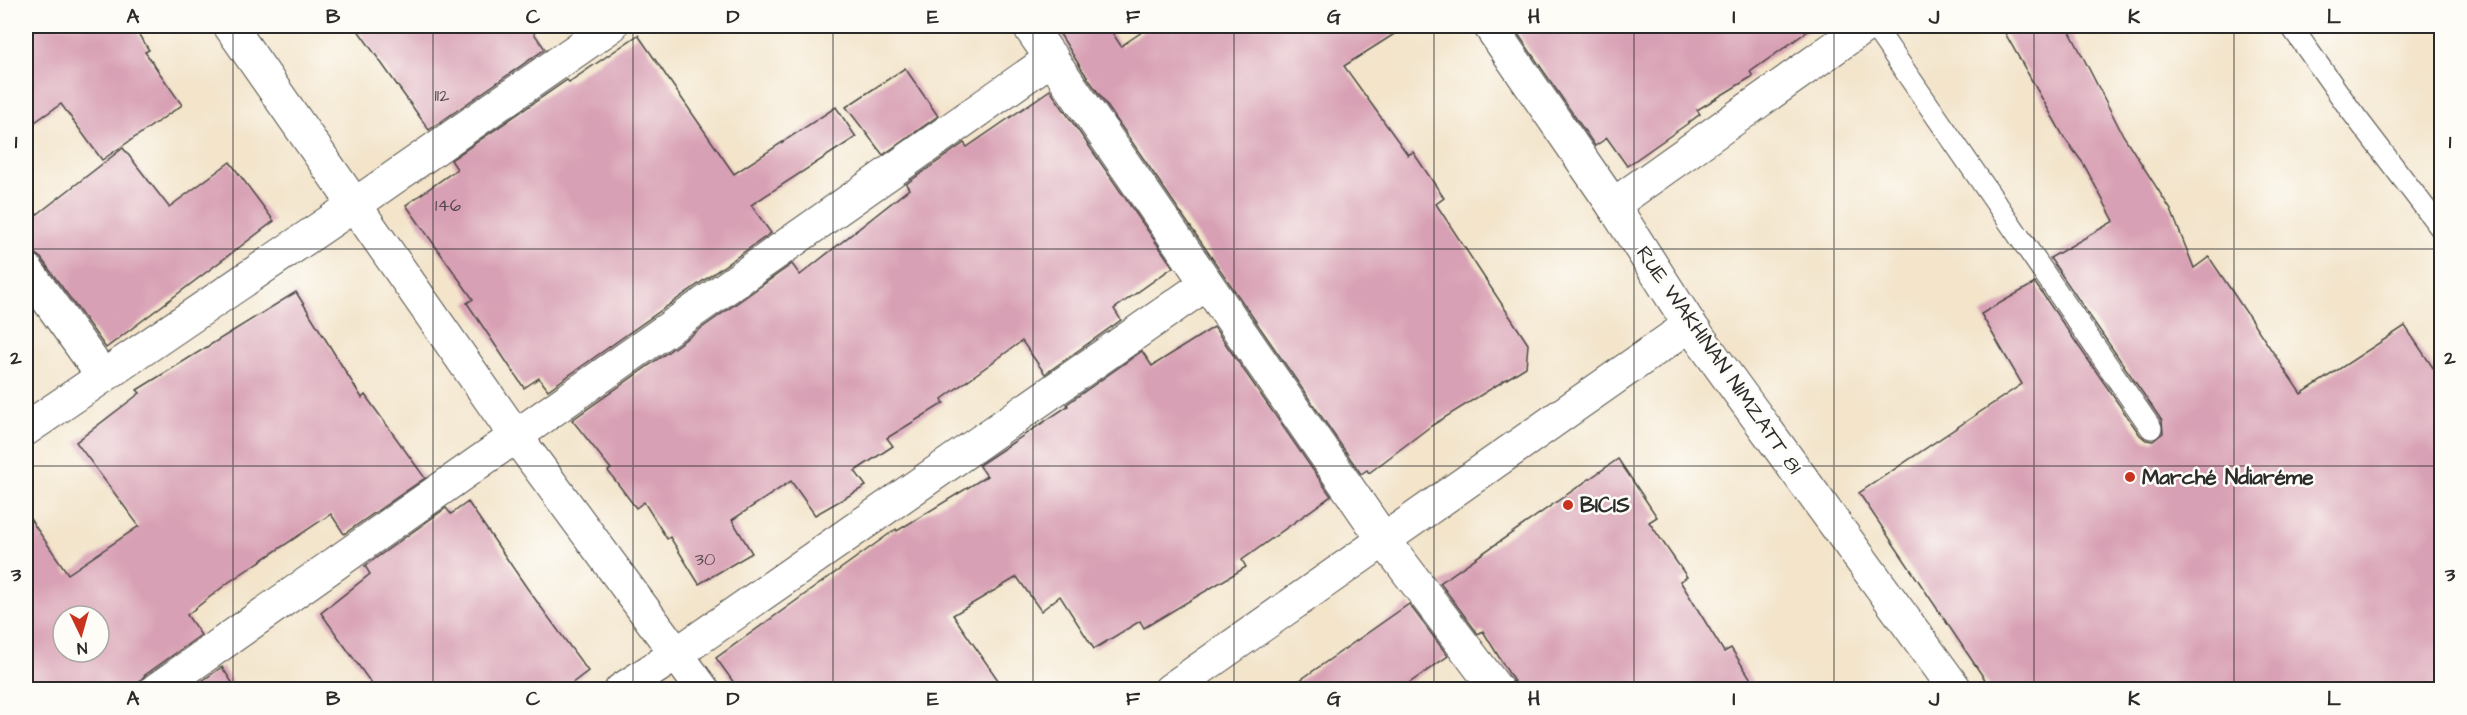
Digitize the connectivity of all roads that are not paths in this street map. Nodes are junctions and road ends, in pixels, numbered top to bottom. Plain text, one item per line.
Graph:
1 (230, 26) edge
2 (610, 26) edge
3 (1029, 26) edge
4 (1490, 26) edge
5 (1864, 26) edge
6 (1874, 26) edge
7 (2291, 26) edge
8 (1052, 58) junction
9 (356, 204) junction
10 (1613, 205) junction
11 (2442, 230) edge
12 (26, 269) edge
13 (1206, 284) junction
14 (1690, 325) junction
15 (102, 375) junction
16 (2151, 428) dead end
17 (26, 429) edge
18 (515, 435) junction
19 (1384, 540) junction
20 (678, 652) junction
21 (156, 690) edge
22 (621, 690) edge
23 (703, 690) edge
24 (1170, 690) edge
25 (1497, 690) edge
26 (1956, 690) edge

1 - 9 street
2 - 9 street
3 - 8 street
4 - 10 street, RUE WAKHINAN NIMZATT 81
5 - 10 street
6 - 16 lane
7 - 11 lane
8 - 13 street
8 - 18 street
9 - 15 street
9 - 18 street
10 - 14 street, RUE WAKHINAN NIMZATT 81
12 - 15 street
13 - 19 street
13 - 20 street
14 - 19 street
14 - 26 street, RUE WAKHINAN NIMZATT 81
15 - 17 street
18 - 20 street
18 - 21 street
19 - 24 street
19 - 25 street
20 - 22 street
20 - 23 street

